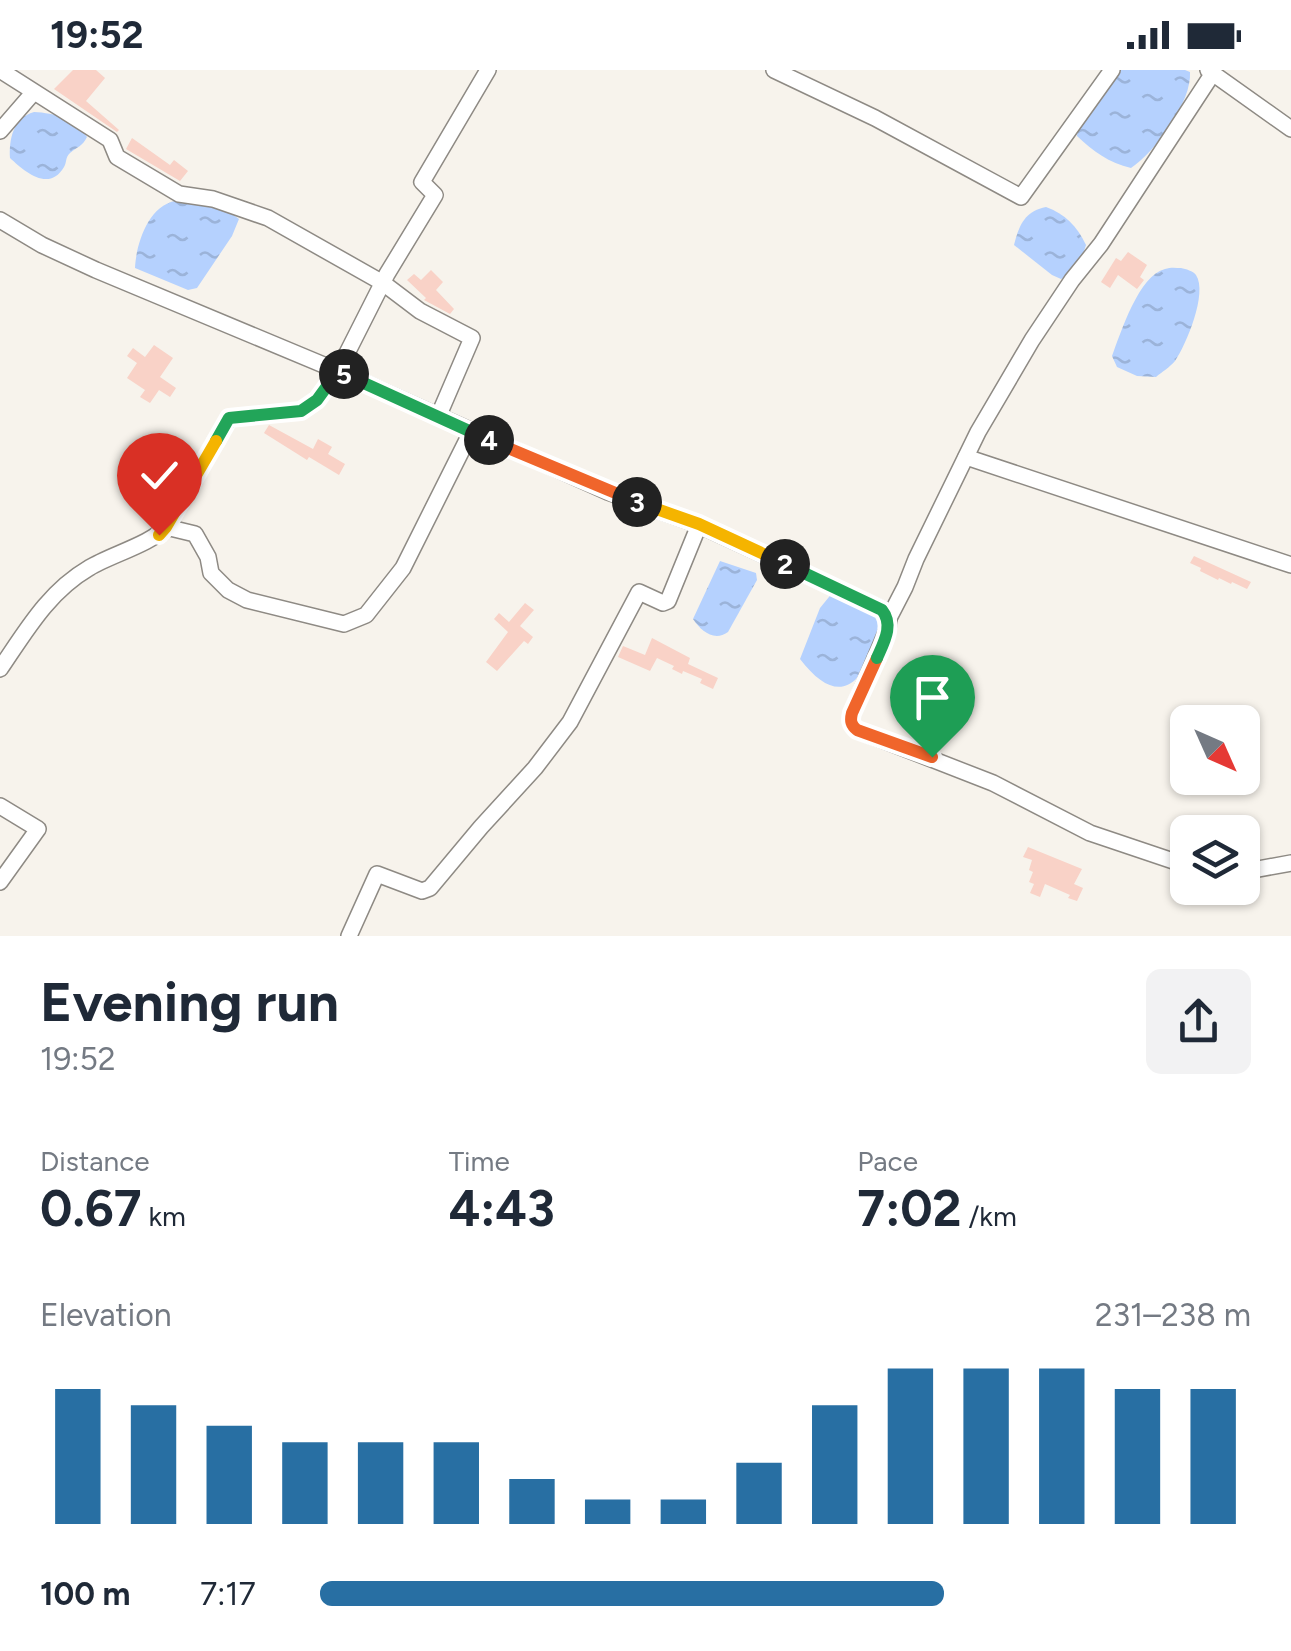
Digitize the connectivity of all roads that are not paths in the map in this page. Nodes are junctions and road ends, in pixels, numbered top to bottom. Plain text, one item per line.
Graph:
1 (0, 70) edge
2 (488, 70) edge
3 (774, 70) edge
4 (1112, 70) edge
5 (1210, 72) edge
6 (32, 93) junction
7 (1291, 129) edge
8 (0, 131) edge
9 (0, 220) edge
10 (383, 283) junction
11 (338, 371) junction
12 (438, 417) junction
13 (471, 432) junction
14 (966, 457) junction
15 (699, 524) junction
16 (166, 527) junction
17 (1291, 565) edge
18 (888, 618) junction
19 (0, 669) edge
20 (0, 806) edge
21 (1170, 860) edge
22 (1291, 864) edge
23 (1260, 869) edge
24 (0, 882) edge
25 (348, 936) edge

1 - 6 street
2 - 10 street
3 - 4 street
5 - 7 street
5 - 14 street
6 - 8 street
6 - 10 street
9 - 11 street
10 - 11 street
10 - 12 street
11 - 12 street
11 - 16 street
12 - 13 street
13 - 15 street
13 - 16 street
14 - 17 street
14 - 18 street
15 - 18 street
15 - 25 street
16 - 19 street
18 - 21 street
20 - 24 street
22 - 23 street

